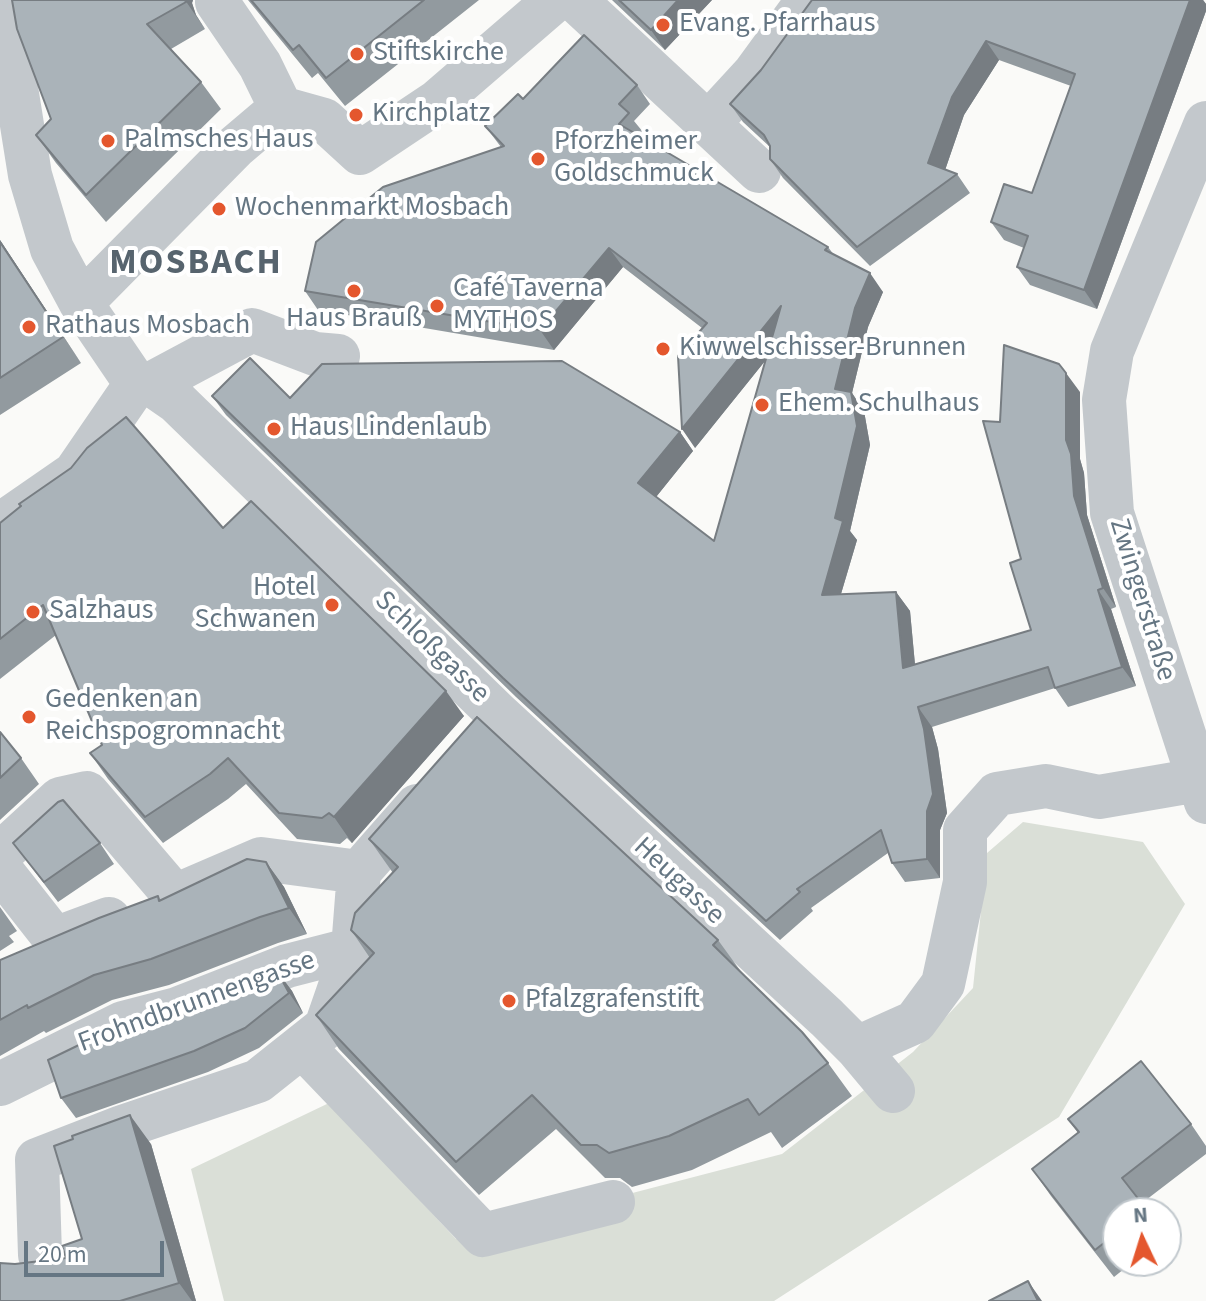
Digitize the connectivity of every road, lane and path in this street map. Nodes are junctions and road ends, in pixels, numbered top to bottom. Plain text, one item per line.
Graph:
1 (2, 0) edge
2 (555, 0) edge
3 (575, 0) edge
4 (808, 0) edge
5 (217, 2) dead end
6 (281, 108) junction
7 (1206, 123) edge
8 (708, 124) junction
9 (759, 171) dead end
10 (15, 176) edge
11 (81, 303) junction
12 (338, 356) dead end
13 (143, 384) junction
14 (0, 525) edge
15 (499, 715) junction
16 (469, 749) edge
17 (439, 782) edge
18 (1202, 791) edge
19 (0, 854) edge
20 (0, 869) edge
21 (359, 872) junction
22 (175, 896) junction
23 (353, 949) junction
24 (302, 1046) junction
25 (857, 1048) junction
26 (0, 1084) edge
27 (893, 1091) dead end
28 (613, 1202) dead end
29 (40, 1255) dead end

1 - 10 street, Schloßgasse
2 - 6 street
3 - 8 street
4 - 8 street
5 - 6 street
6 - 11 street
7 - 18 street, Zwingerstraße
8 - 9 street
10 - 11 street, Schloßgasse
11 - 13 street, Schloßgasse
12 - 13 street
13 - 14 street
13 - 15 street, Schloßgasse
15 - 16 street, Schloßgasse
15 - 25 street, Heugasse
17 - 21 street
18 - 25 street
19 - 22 street
20 - 22 street
21 - 22 street
21 - 23 street
23 - 24 street
23 - 26 street, Frohndbrunnengasse
24 - 28 street
24 - 29 street
25 - 27 street, Heugasse

